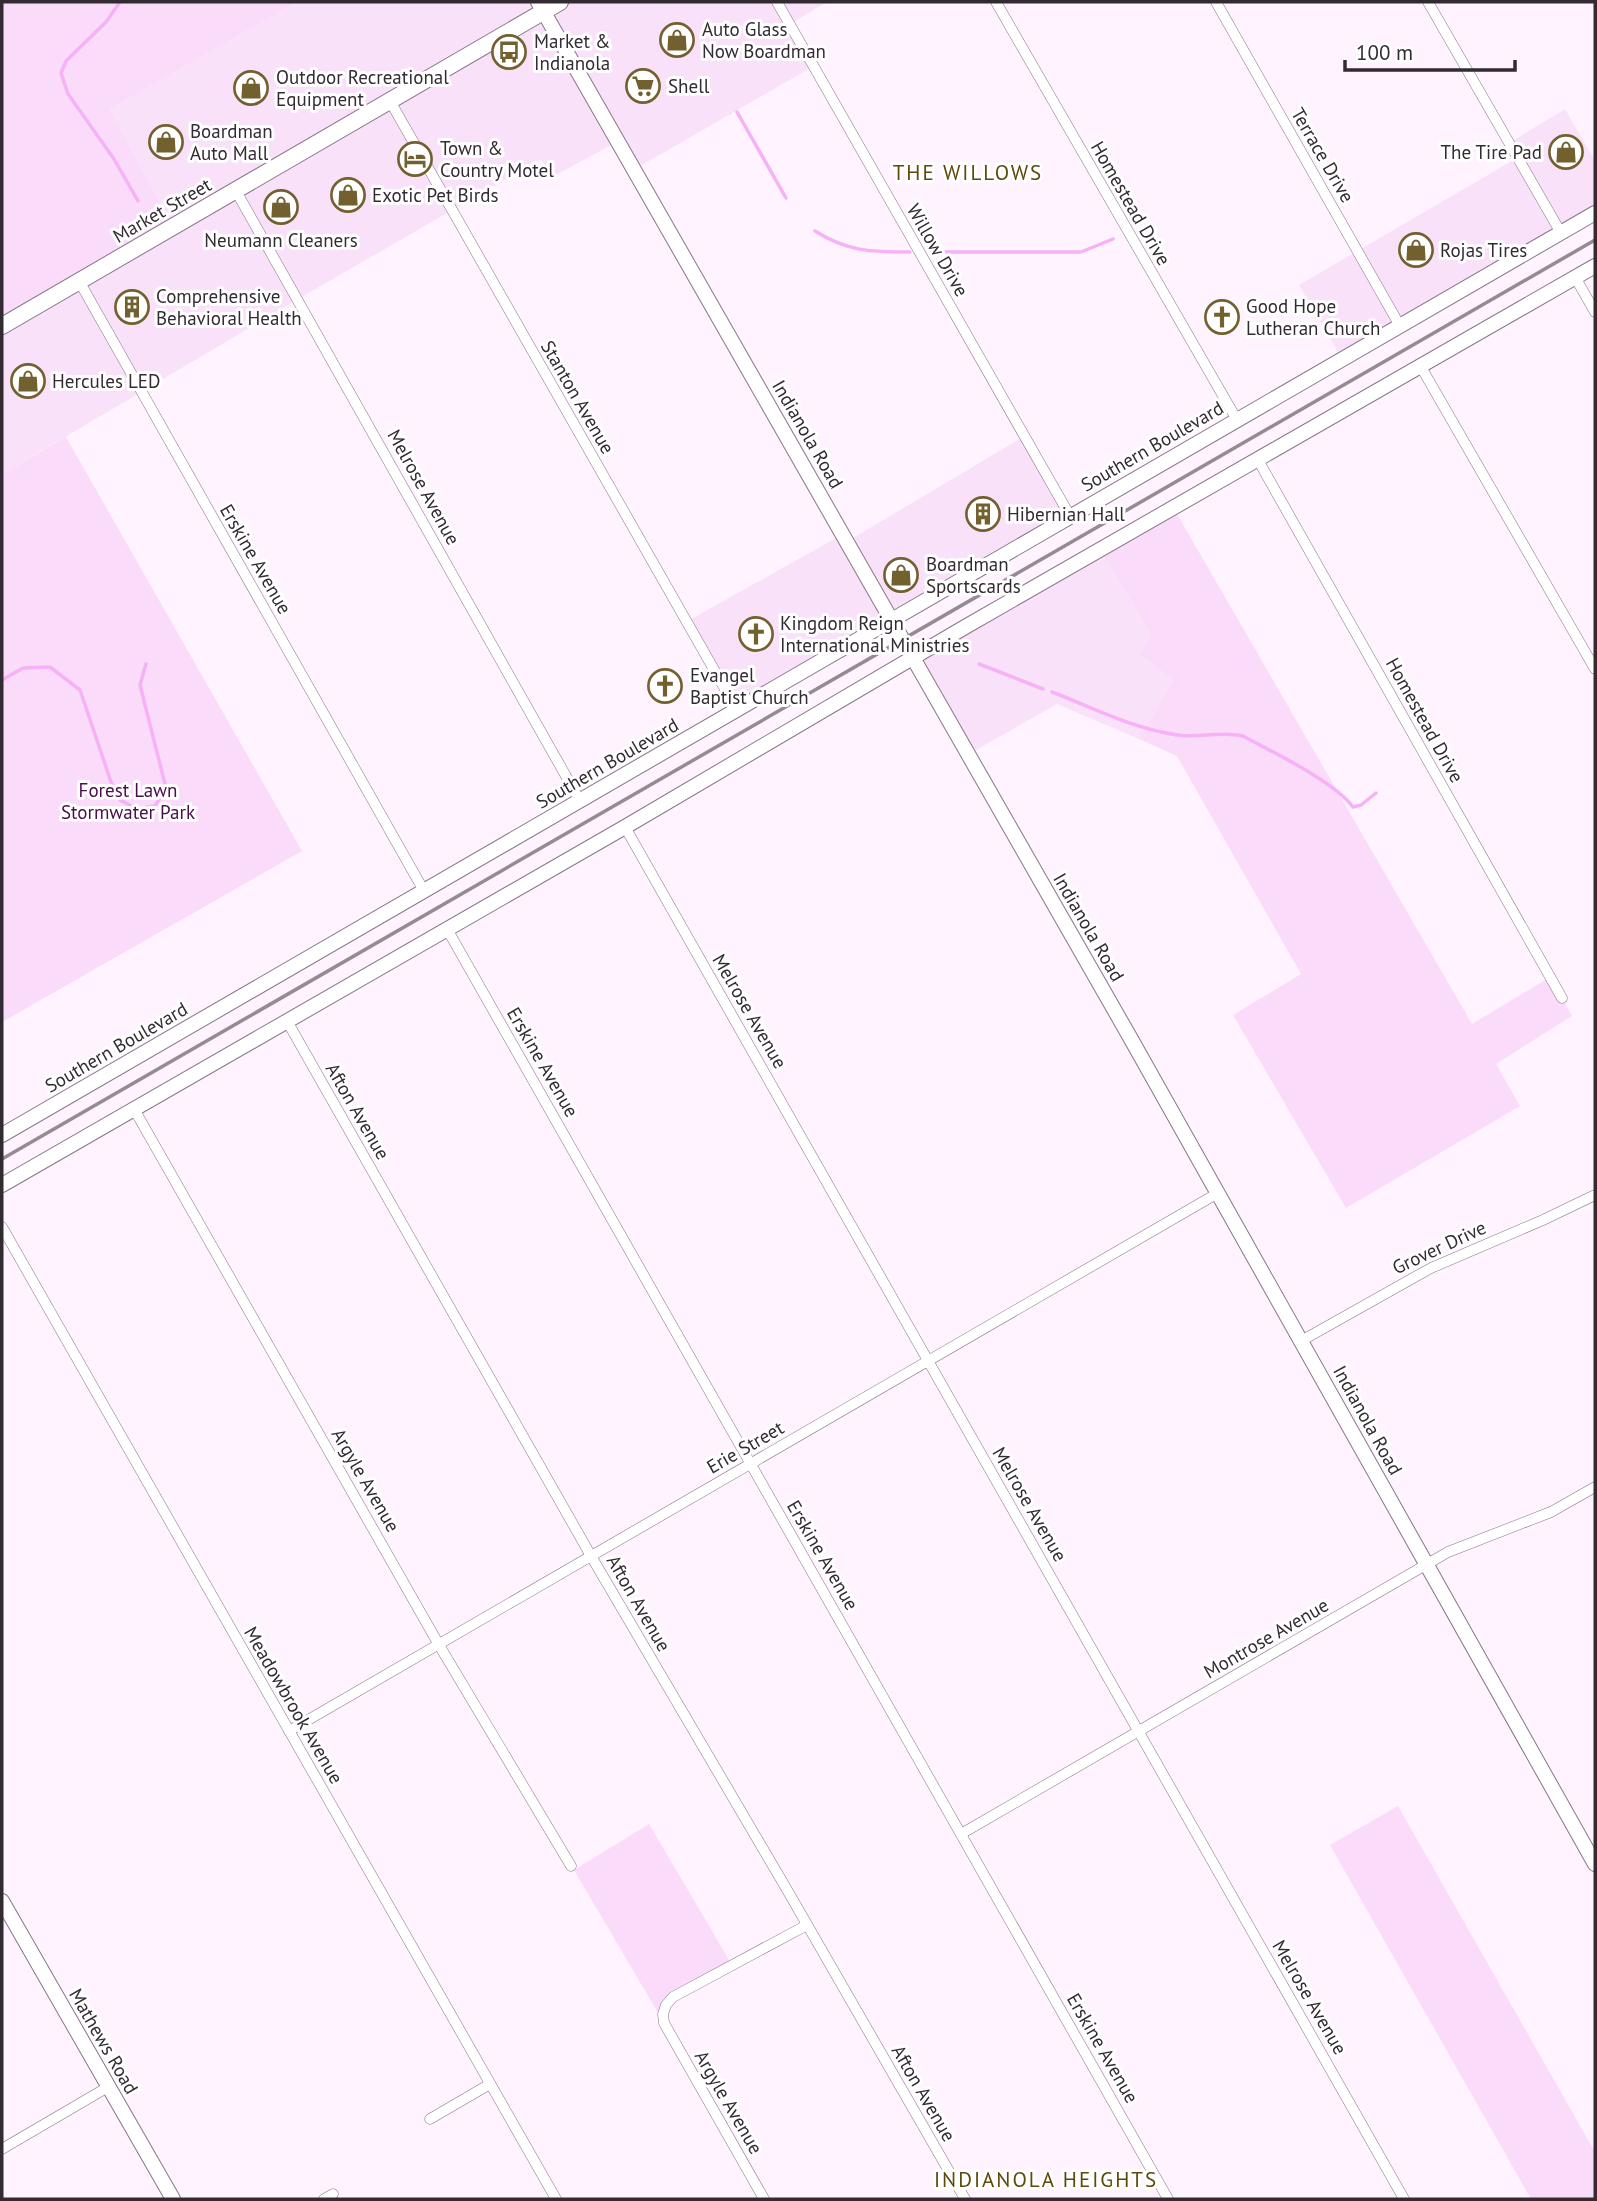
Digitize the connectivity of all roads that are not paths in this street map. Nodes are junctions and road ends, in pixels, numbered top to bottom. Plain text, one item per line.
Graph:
1 (561, 2) edge
2 (777, 2) edge
3 (996, 2) edge
4 (1216, 2) edge
5 (1427, 2) edge
6 (541, 6) edge
7 (390, 101) junction
8 (236, 191) junction
9 (1595, 214) edge
10 (1561, 233) junction
11 (1595, 265) edge
12 (1575, 277) junction
13 (79, 281) junction
14 (1595, 312) edge
15 (2, 326) edge
16 (1400, 326) junction
17 (1421, 367) junction
18 (1237, 420) junction
19 (1258, 460) junction
20 (1070, 516) junction
21 (892, 620) junction
22 (914, 657) junction
23 (1595, 669) edge
24 (737, 710) junction
25 (580, 801) junction
26 (625, 827) junction
27 (424, 891) junction
28 (447, 929) junction
29 (1562, 998) dead end
30 (287, 1021) junction
31 (134, 1109) junction
32 (2, 1135) edge
33 (2, 1185) edge
34 (1218, 1193) junction
35 (1595, 1195) edge
36 (2, 1227) edge
37 (1301, 1341) junction
38 (928, 1361) junction
39 (751, 1464) junction
40 (1595, 1487) edge
41 (591, 1556) junction
42 (1427, 1565) junction
43 (439, 1645) junction
44 (289, 1731) junction
45 (1139, 1732) junction
46 (961, 1834) junction
47 (1595, 1864) edge
48 (571, 1866) dead end
49 (2, 1902) edge
50 (807, 1925) junction
51 (490, 2084) junction
52 (108, 2087) junction
53 (430, 2119) dead end
54 (2, 2149) edge
55 (173, 2199) edge
56 (556, 2199) edge
57 (764, 2199) edge
58 (965, 2199) edge
59 (1168, 2199) edge
60 (1404, 2199) edge

1 - 6 main road, Market Street
2 - 20 street, Willow Drive
3 - 18 street, Homestead Drive
4 - 16 street, Terrace Drive
5 - 10 street
6 - 7 main road, Market Street
6 - 21 street, Indianola Road
7 - 8 main road, Market Street
7 - 24 street, Stanton Avenue
8 - 13 main road, Market Street
8 - 25 street, Melrose Avenue
9 - 10 street, Southern Boulevard
10 - 16 street, Southern Boulevard
11 - 12 street
12 - 14 street
12 - 17 street
13 - 15 main road, Market Street
13 - 27 street, Erskine Avenue
16 - 18 street, Southern Boulevard
17 - 19 street
17 - 23 street
18 - 20 street, Southern Boulevard
19 - 22 street
19 - 29 street, Homestead Drive
20 - 21 street, Southern Boulevard
21 - 22 street, Indianola Road
21 - 24 street, Southern Boulevard
22 - 26 street
22 - 34 street, Indianola Road
24 - 25 street, Southern Boulevard
25 - 27 street, Southern Boulevard
26 - 28 street
26 - 38 street, Melrose Avenue
27 - 32 street, Southern Boulevard
28 - 30 street
28 - 39 street, Erskine Avenue
30 - 31 street
30 - 41 street, Afton Avenue
31 - 33 street
31 - 43 street, Argyle Avenue
34 - 37 street, Indianola Road
34 - 38 street, Erie Street
35 - 37 street, Grover Drive
36 - 44 street, Meadowbrook Avenue
37 - 42 street, Indianola Road
38 - 39 street, Erie Street
38 - 45 street, Melrose Avenue
39 - 41 street, Erie Street
39 - 46 street, Erskine Avenue
40 - 42 street, Montrose Avenue
41 - 43 street, Erie Street
41 - 50 street, Afton Avenue
42 - 45 street, Montrose Avenue
42 - 47 street, Indianola Road
43 - 44 street, Erie Street
43 - 48 street, Argyle Avenue
44 - 51 street, Meadowbrook Avenue
45 - 46 street, Montrose Avenue
45 - 60 street, Melrose Avenue
46 - 59 street, Erskine Avenue
49 - 52 street, Mathews Road
50 - 57 street, Argyle Avenue
50 - 58 street, Afton Avenue
51 - 53 street
51 - 56 street, Meadowbrook Avenue
52 - 54 street
52 - 55 street, Mathews Road

